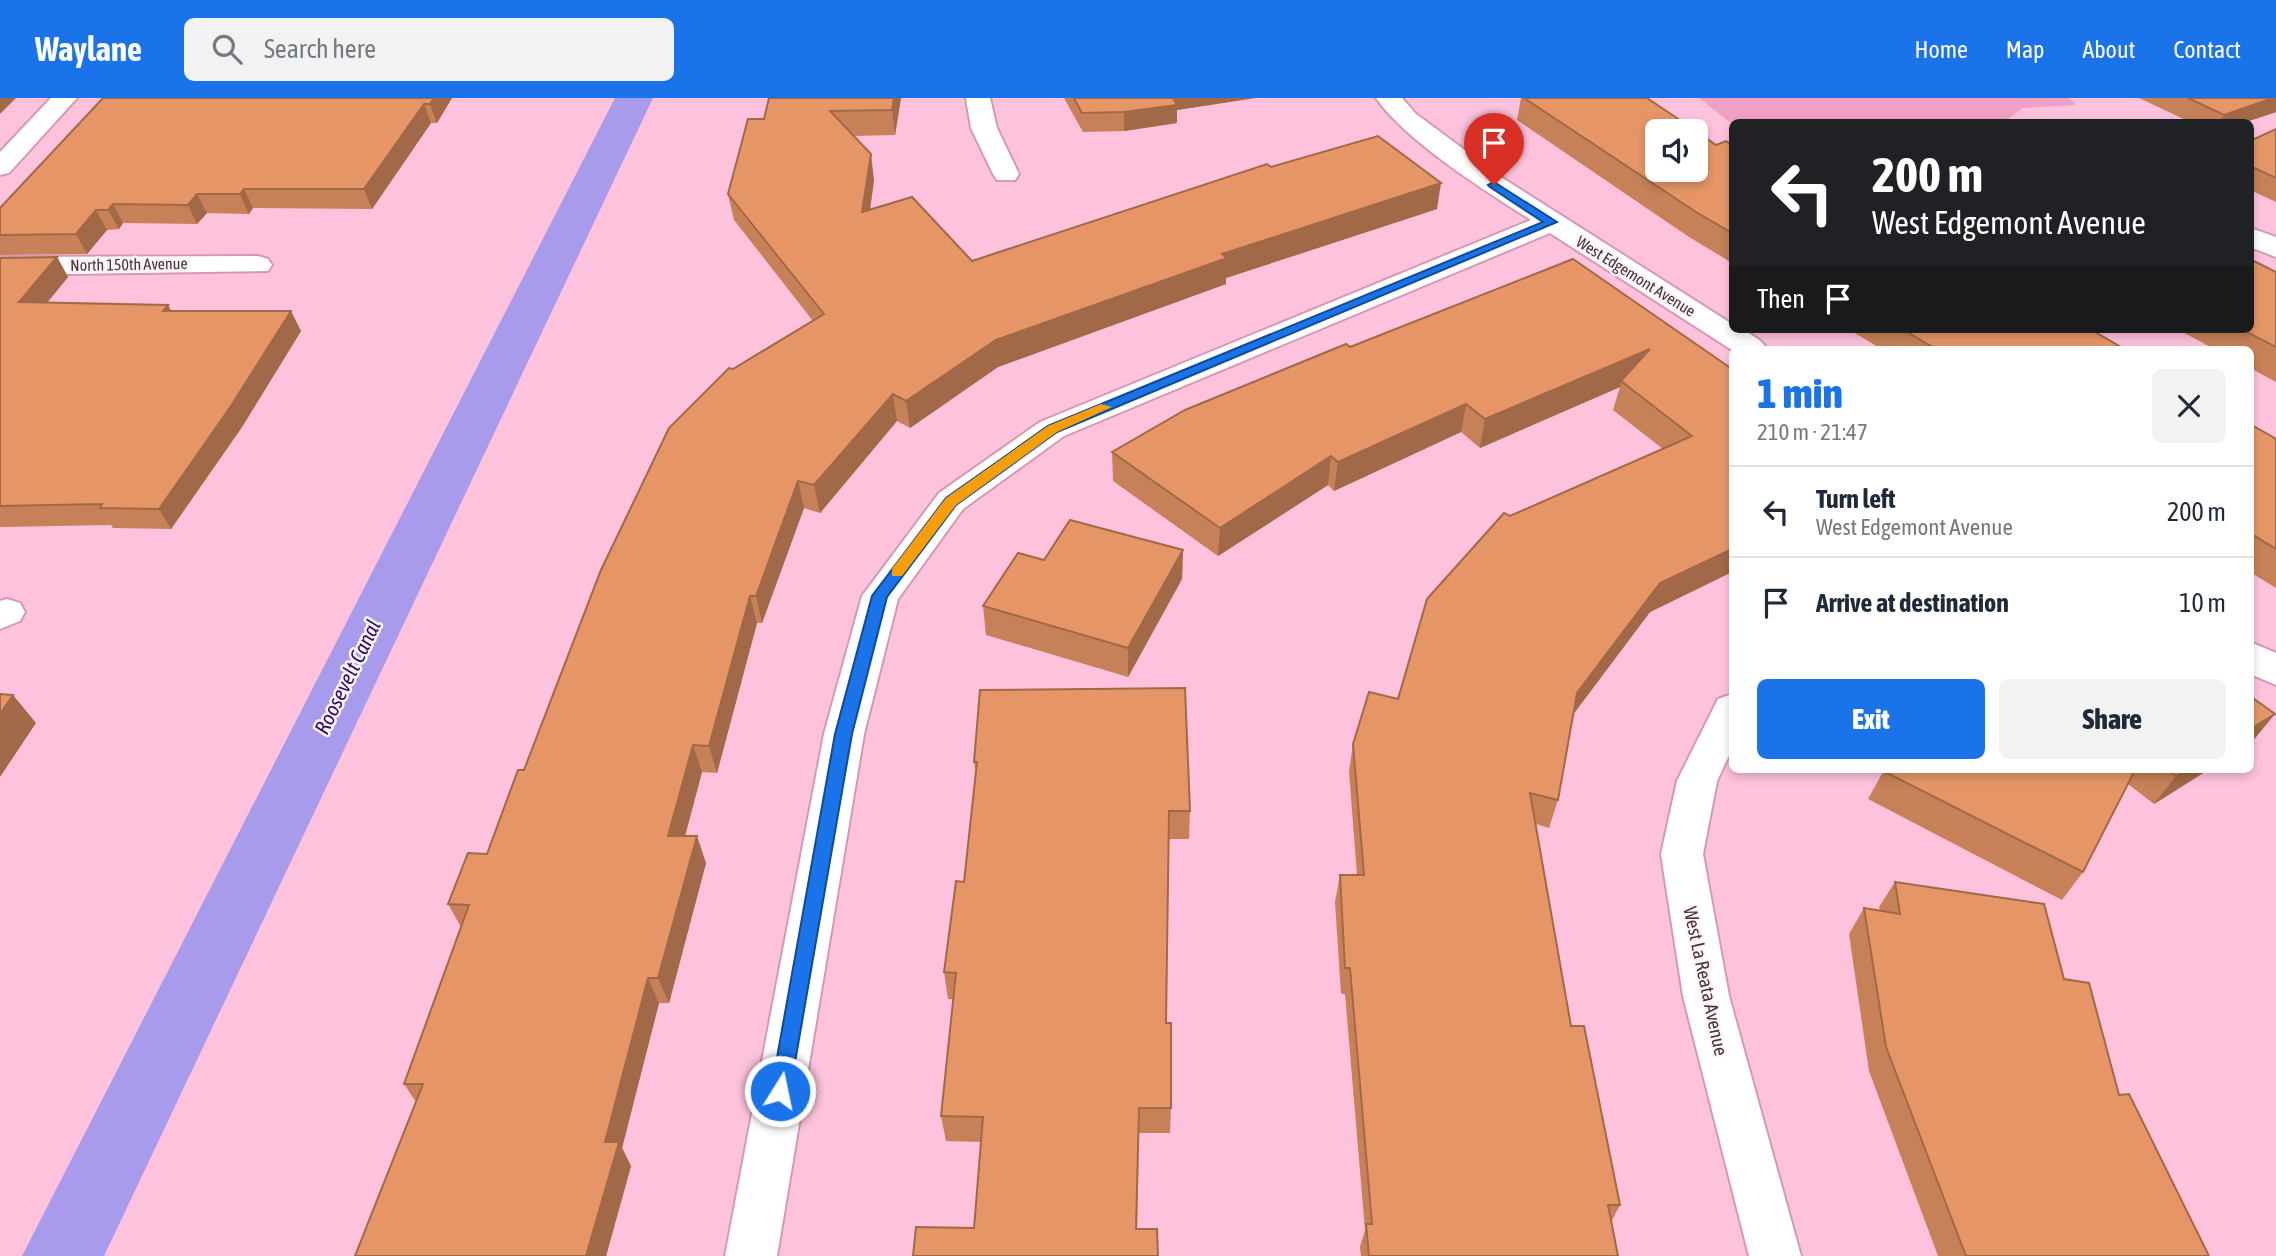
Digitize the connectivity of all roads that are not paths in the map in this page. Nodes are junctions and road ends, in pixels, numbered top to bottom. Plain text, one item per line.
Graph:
1 (65, 98) edge
2 (978, 98) edge
3 (1388, 98) edge
4 (0, 167) edge
5 (1006, 174) dead end
6 (1551, 222) junction
7 (2254, 238) edge
8 (2276, 248) edge
9 (258, 265) dead end
10 (0, 266) edge
11 (1747, 346) edge
12 (2254, 658) edge
13 (2276, 671) edge
14 (1729, 715) edge
15 (751, 1256) edge
16 (1775, 1256) edge

1 - 4 street
2 - 5 street
3 - 6 street, West Edgemont Avenue
6 - 11 street, West Edgemont Avenue
6 - 15 street
7 - 8 street
9 - 10 street, North 150th Avenue
12 - 13 street
14 - 16 street, West La Reata Avenue

